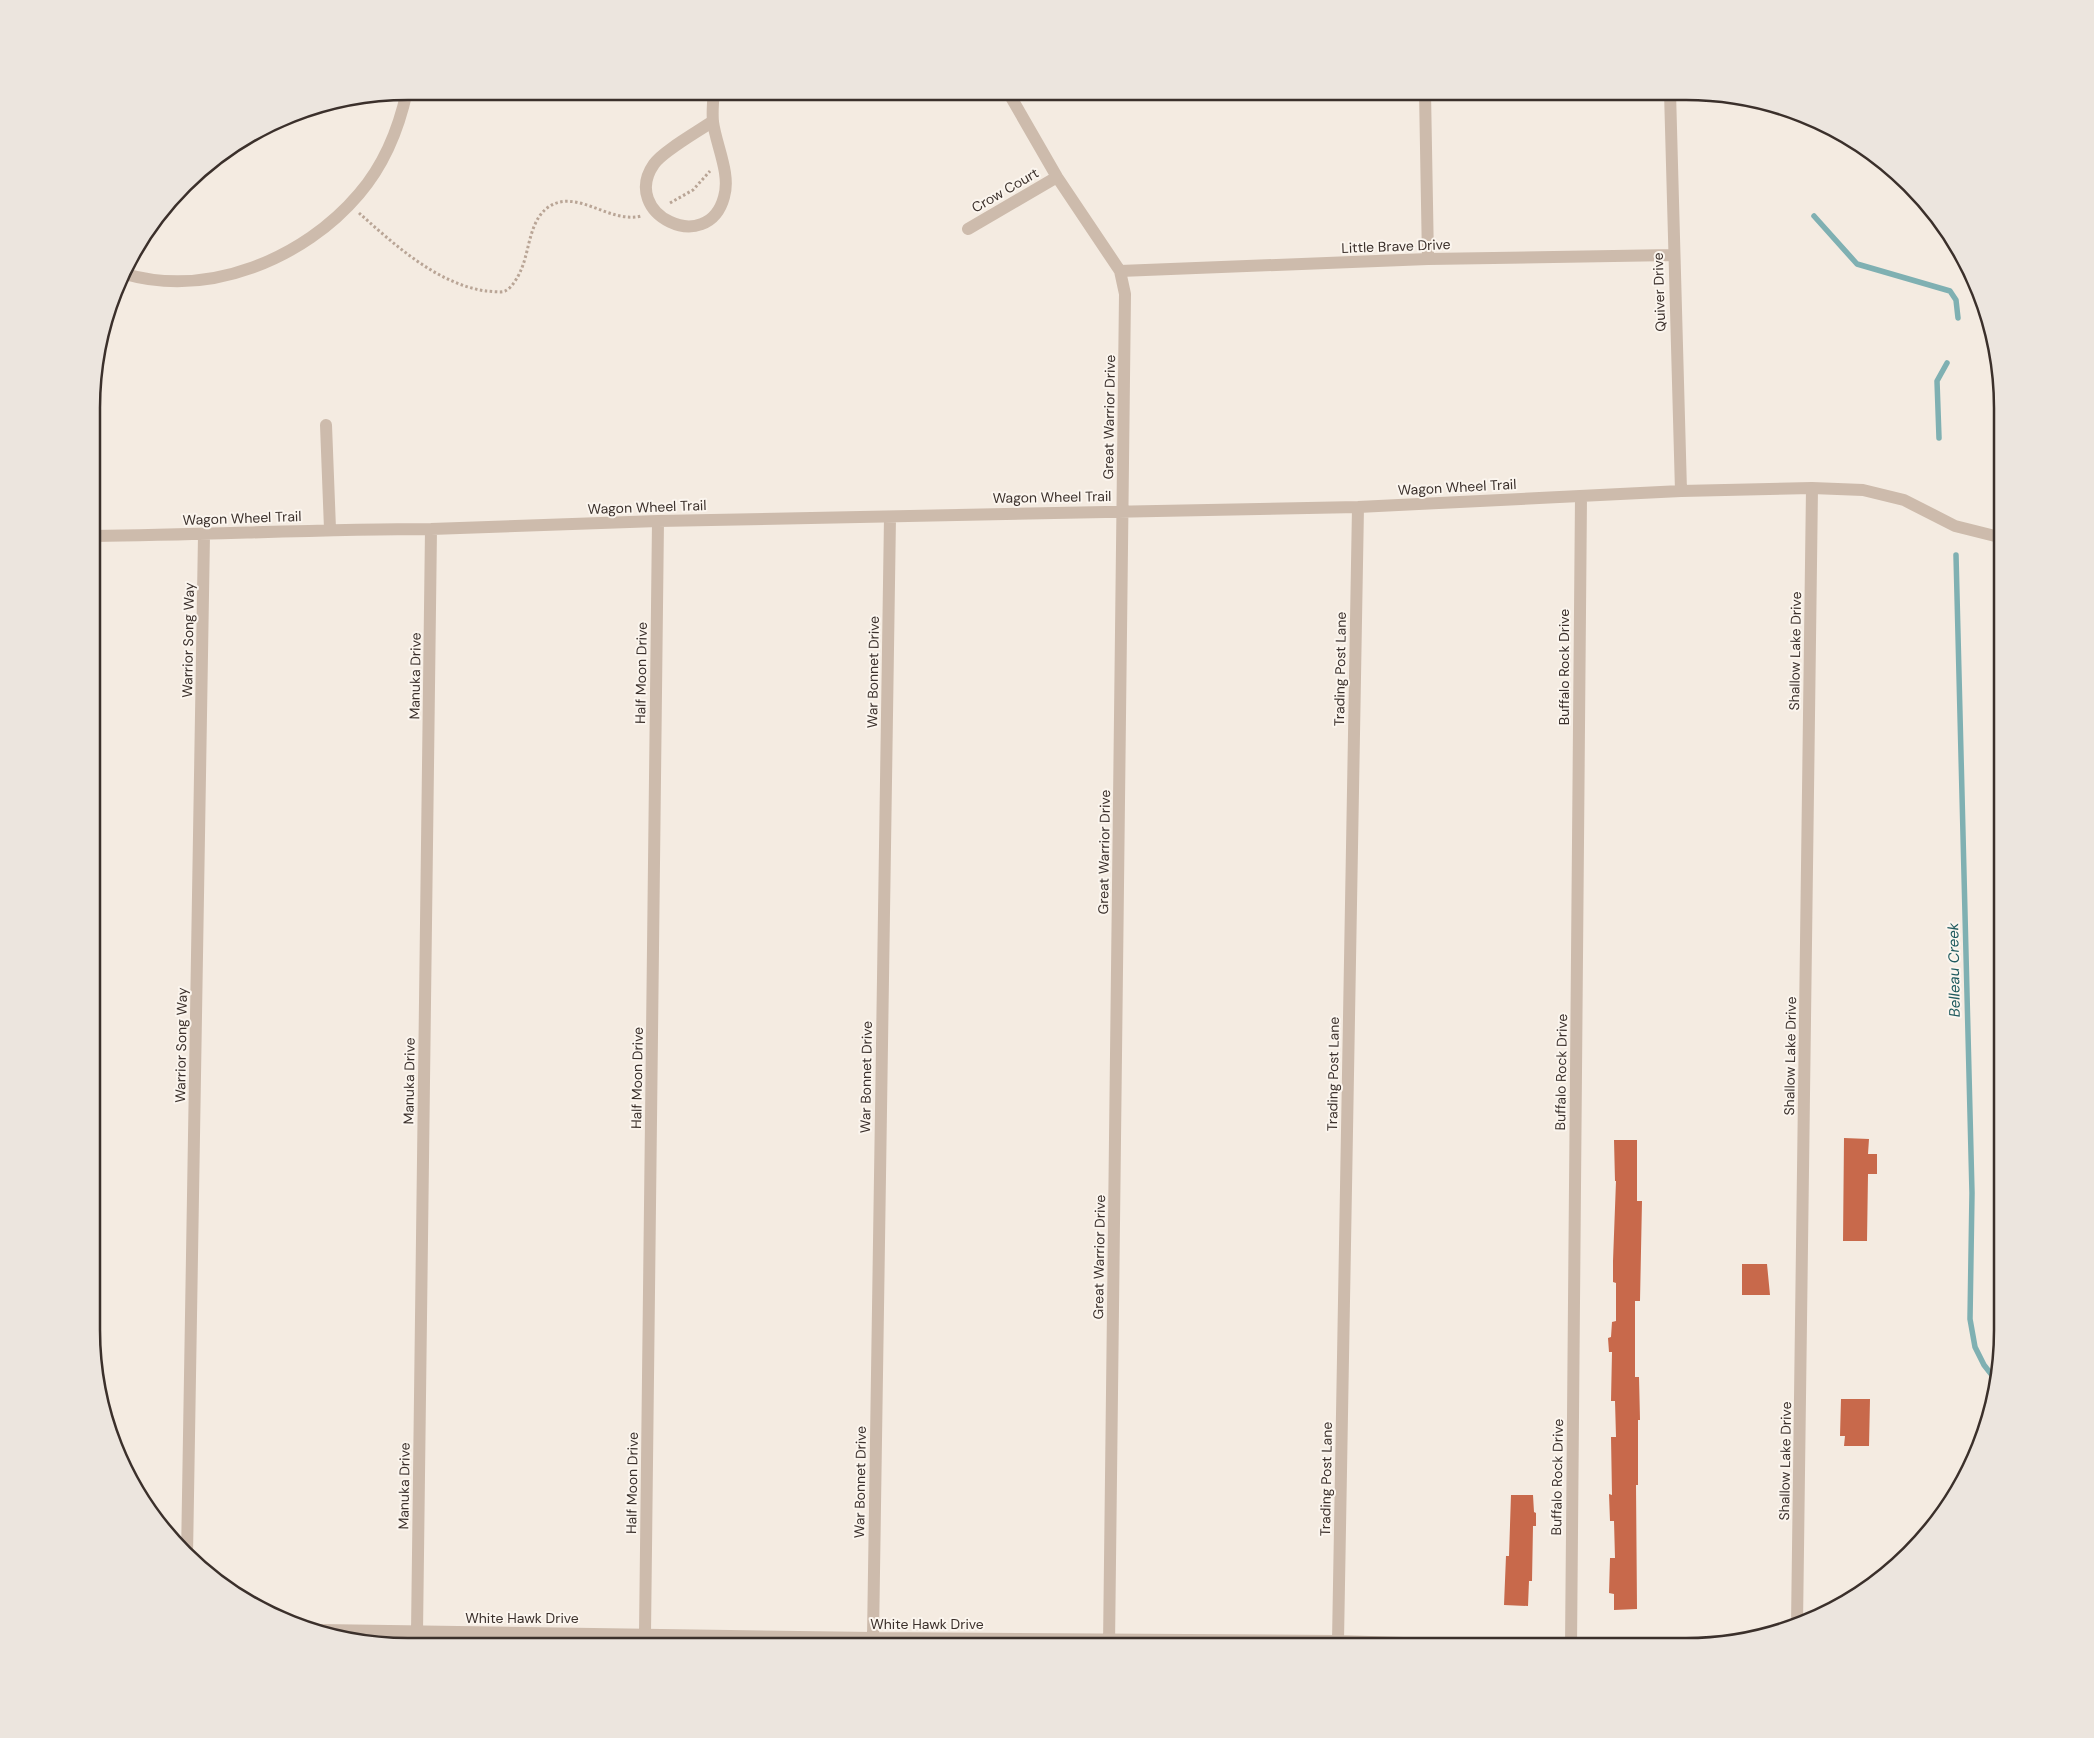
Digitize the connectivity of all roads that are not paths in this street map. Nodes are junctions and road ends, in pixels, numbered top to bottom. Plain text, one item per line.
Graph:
1 (404, 100) edge
2 (714, 100) edge
3 (1013, 100) edge
4 (1425, 100) edge
5 (1670, 100) edge
6 (713, 121) junction
7 (1057, 177) junction
8 (968, 229) dead end
9 (1673, 254) junction
10 (1428, 260) junction
11 (1120, 271) junction
12 (131, 275) edge
13 (326, 425) dead end
14 (1812, 488) junction
15 (1681, 491) junction
16 (1581, 497) junction
17 (1358, 507) junction
18 (1123, 510) junction
19 (890, 516) junction
20 (658, 522) junction
21 (330, 529) junction
22 (432, 529) junction
23 (204, 535) junction
24 (100, 536) edge
25 (1994, 536) edge
26 (187, 1545) edge
27 (1798, 1617) edge
28 (341, 1631) edge
29 (417, 1633) junction
30 (645, 1634) junction
31 (873, 1638) joint
32 (1109, 1638) edge
33 (1338, 1638) edge
34 (1571, 1638) edge

1 - 12 street
2 - 6 street
3 - 7 street, Great Warrior Drive
4 - 10 street
5 - 9 street, Quiver Drive
6 - 6 street
7 - 8 street, Crow Court
7 - 11 street, Great Warrior Drive
9 - 10 street, Little Brave Drive
9 - 15 street, Quiver Drive
10 - 11 street, Little Brave Drive
11 - 18 street, Great Warrior Drive
13 - 21 street
14 - 15 street, Wagon Wheel Trail
14 - 25 street, Wagon Wheel Trail
14 - 27 street, Shallow Lake Drive
15 - 16 street, Wagon Wheel Trail
16 - 17 street, Wagon Wheel Trail
16 - 34 street, Buffalo Rock Drive
17 - 18 street, Wagon Wheel Trail
17 - 33 street, Trading Post Lane
18 - 19 street, Wagon Wheel Trail
18 - 32 street, Great Warrior Drive
19 - 20 street, Wagon Wheel Trail
19 - 31 street, War Bonnet Drive
20 - 22 street, Wagon Wheel Trail
20 - 30 street, Half Moon Drive
21 - 22 street, Wagon Wheel Trail
21 - 23 street, Wagon Wheel Trail
22 - 29 street, Manuka Drive
23 - 24 street, Wagon Wheel Trail
23 - 26 street, Warrior Song Way
28 - 29 street, White Hawk Drive
29 - 30 street, White Hawk Drive
30 - 31 street, White Hawk Drive

